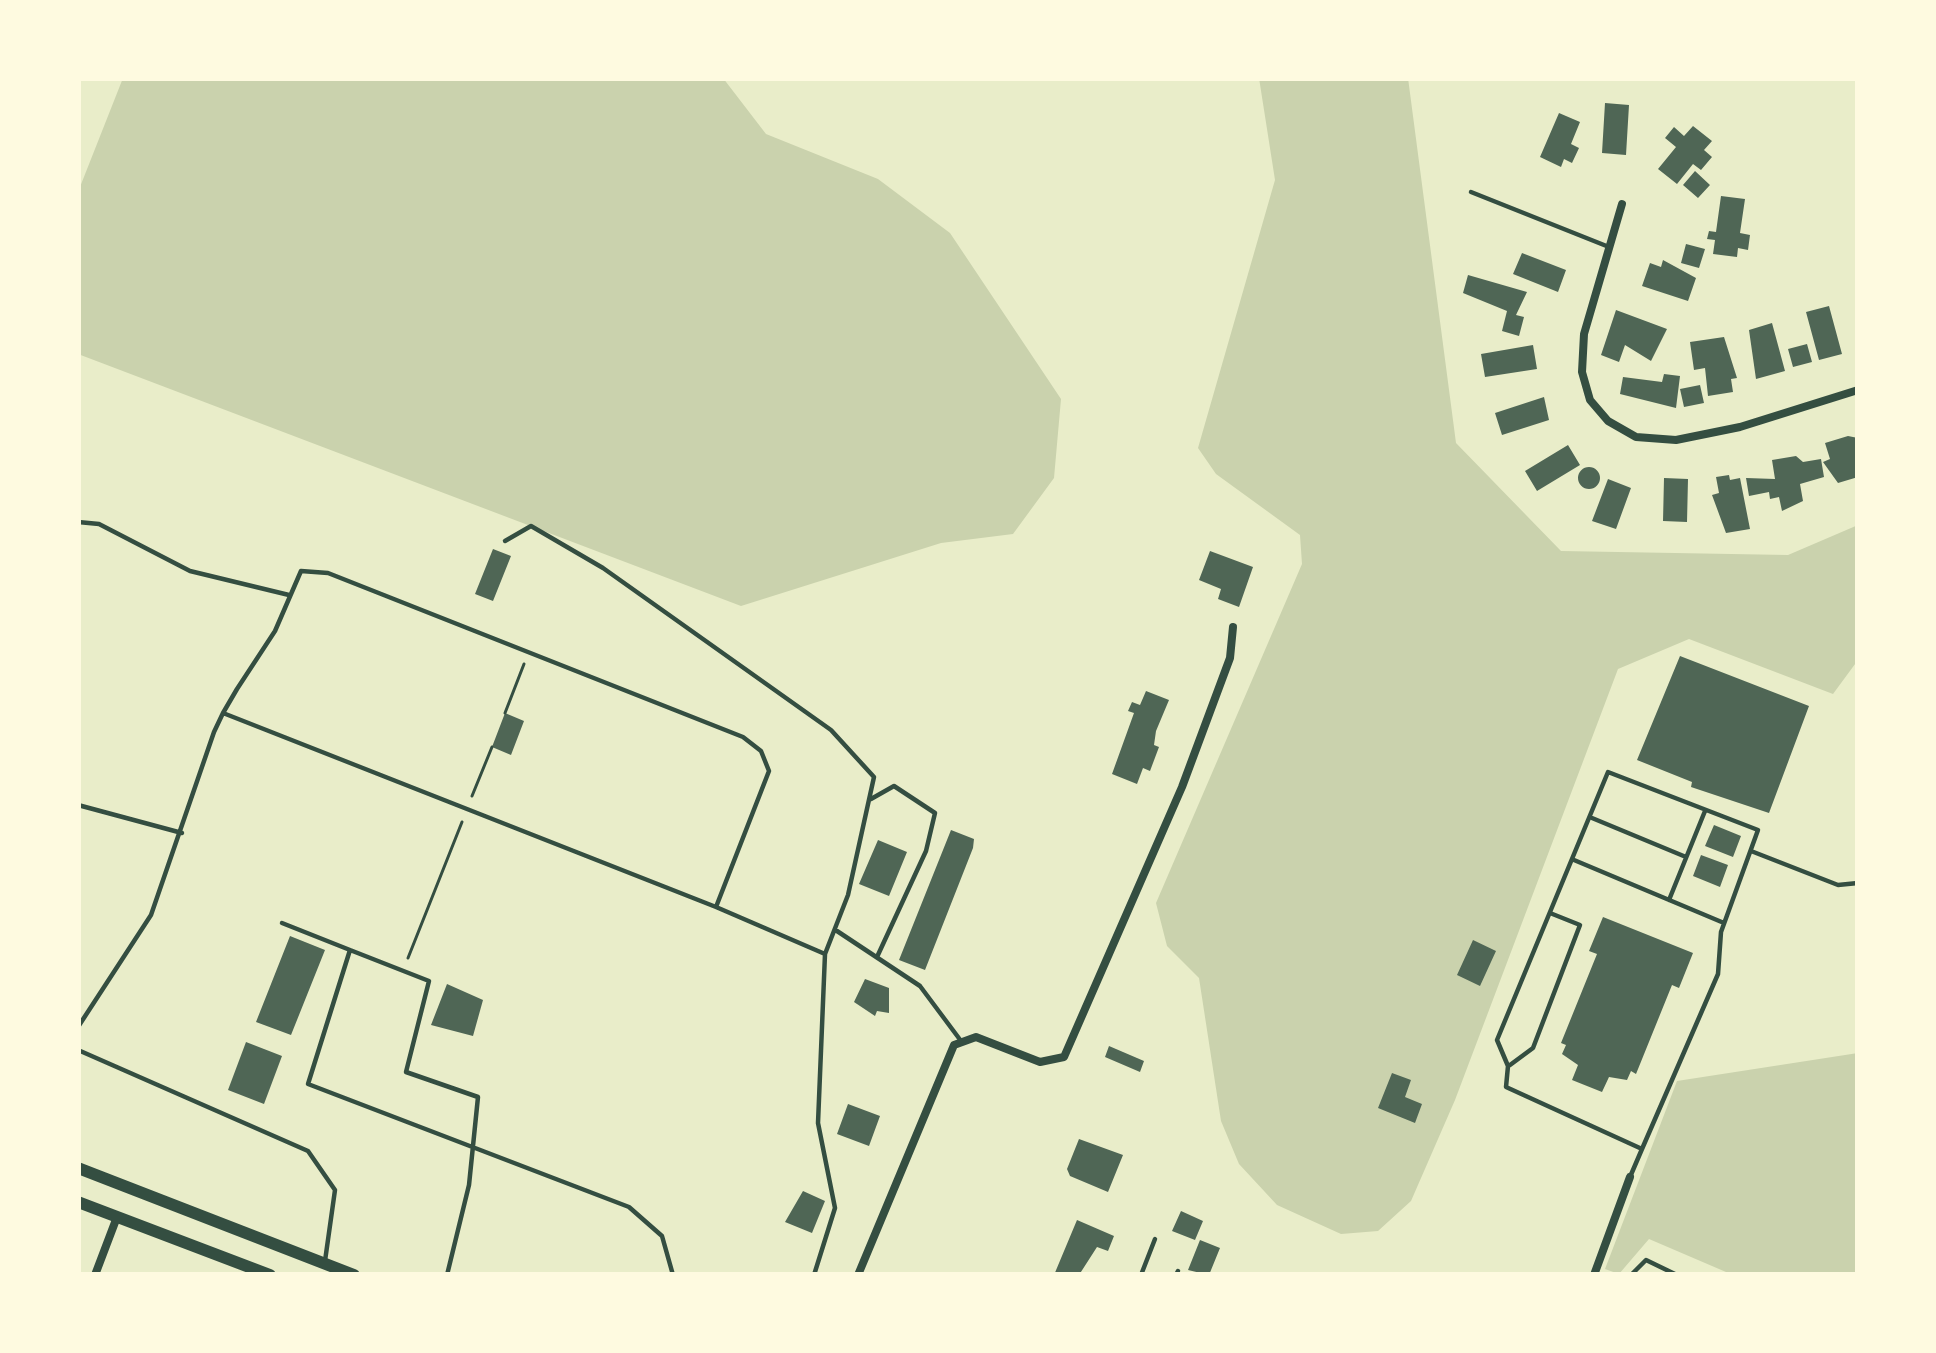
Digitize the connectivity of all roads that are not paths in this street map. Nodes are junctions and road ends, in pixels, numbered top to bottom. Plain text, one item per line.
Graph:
1 (1471, 192) dead end
2 (1622, 204) dead end
3 (1609, 247) junction
4 (1858, 390) edge
5 (78, 522) edge
6 (506, 541) dead end
7 (289, 596) junction
8 (1233, 627) dead end
9 (223, 713) junction
10 (871, 800) junction
11 (79, 807) edge
12 (1706, 810) junction
13 (1589, 817) junction
14 (182, 833) junction
15 (1750, 850) junction
16 (1686, 857) junction
17 (1572, 860) junction
18 (1858, 883) edge
19 (1669, 900) junction
20 (716, 907) junction
21 (1550, 913) junction
22 (1724, 922) junction
23 (282, 923) dead end
24 (835, 929) junction
25 (350, 950) junction
26 (825, 954) junction
27 (877, 957) junction
28 (78, 1028) edge
29 (961, 1041) junction
30 (78, 1050) edge
31 (1508, 1066) junction
32 (472, 1147) junction
33 (1642, 1149) junction
34 (78, 1168) edge
35 (1630, 1177) joint
36 (78, 1202) edge
37 (117, 1217) junction
38 (1155, 1239) dead end
39 (324, 1263) junction
40 (95, 1275) edge
41 (270, 1275) edge
42 (354, 1275) edge
43 (448, 1275) edge
44 (674, 1275) edge
45 (814, 1275) edge
46 (858, 1275) edge
47 (1142, 1275) edge
48 (1594, 1275) edge
49 (1631, 1275) edge
50 (1677, 1275) edge

1 - 3 lane
2 - 3 street
3 - 4 street
5 - 7 lane
6 - 10 lane
7 - 9 lane
7 - 20 lane
8 - 29 street
9 - 14 lane
9 - 20 lane
10 - 24 lane
10 - 27 lane
11 - 14 lane
12 - 13 lane
12 - 15 lane
12 - 16 lane
13 - 16 lane
13 - 17 lane
14 - 28 lane
15 - 18 lane
15 - 22 lane
16 - 19 lane
17 - 19 lane
17 - 21 lane
19 - 22 lane
20 - 26 lane
21 - 31 lane
21 - 31 lane
22 - 33 lane
23 - 25 lane
24 - 26 lane
24 - 27 lane
25 - 32 lane
25 - 32 lane
26 - 45 lane
27 - 29 lane
29 - 46 street
30 - 39 lane
31 - 33 lane
32 - 43 lane
32 - 44 lane
33 - 35 lane
34 - 39 main road
35 - 48 street
36 - 37 main road
37 - 40 street
37 - 41 main road
38 - 47 lane
39 - 42 main road
49 - 50 lane

